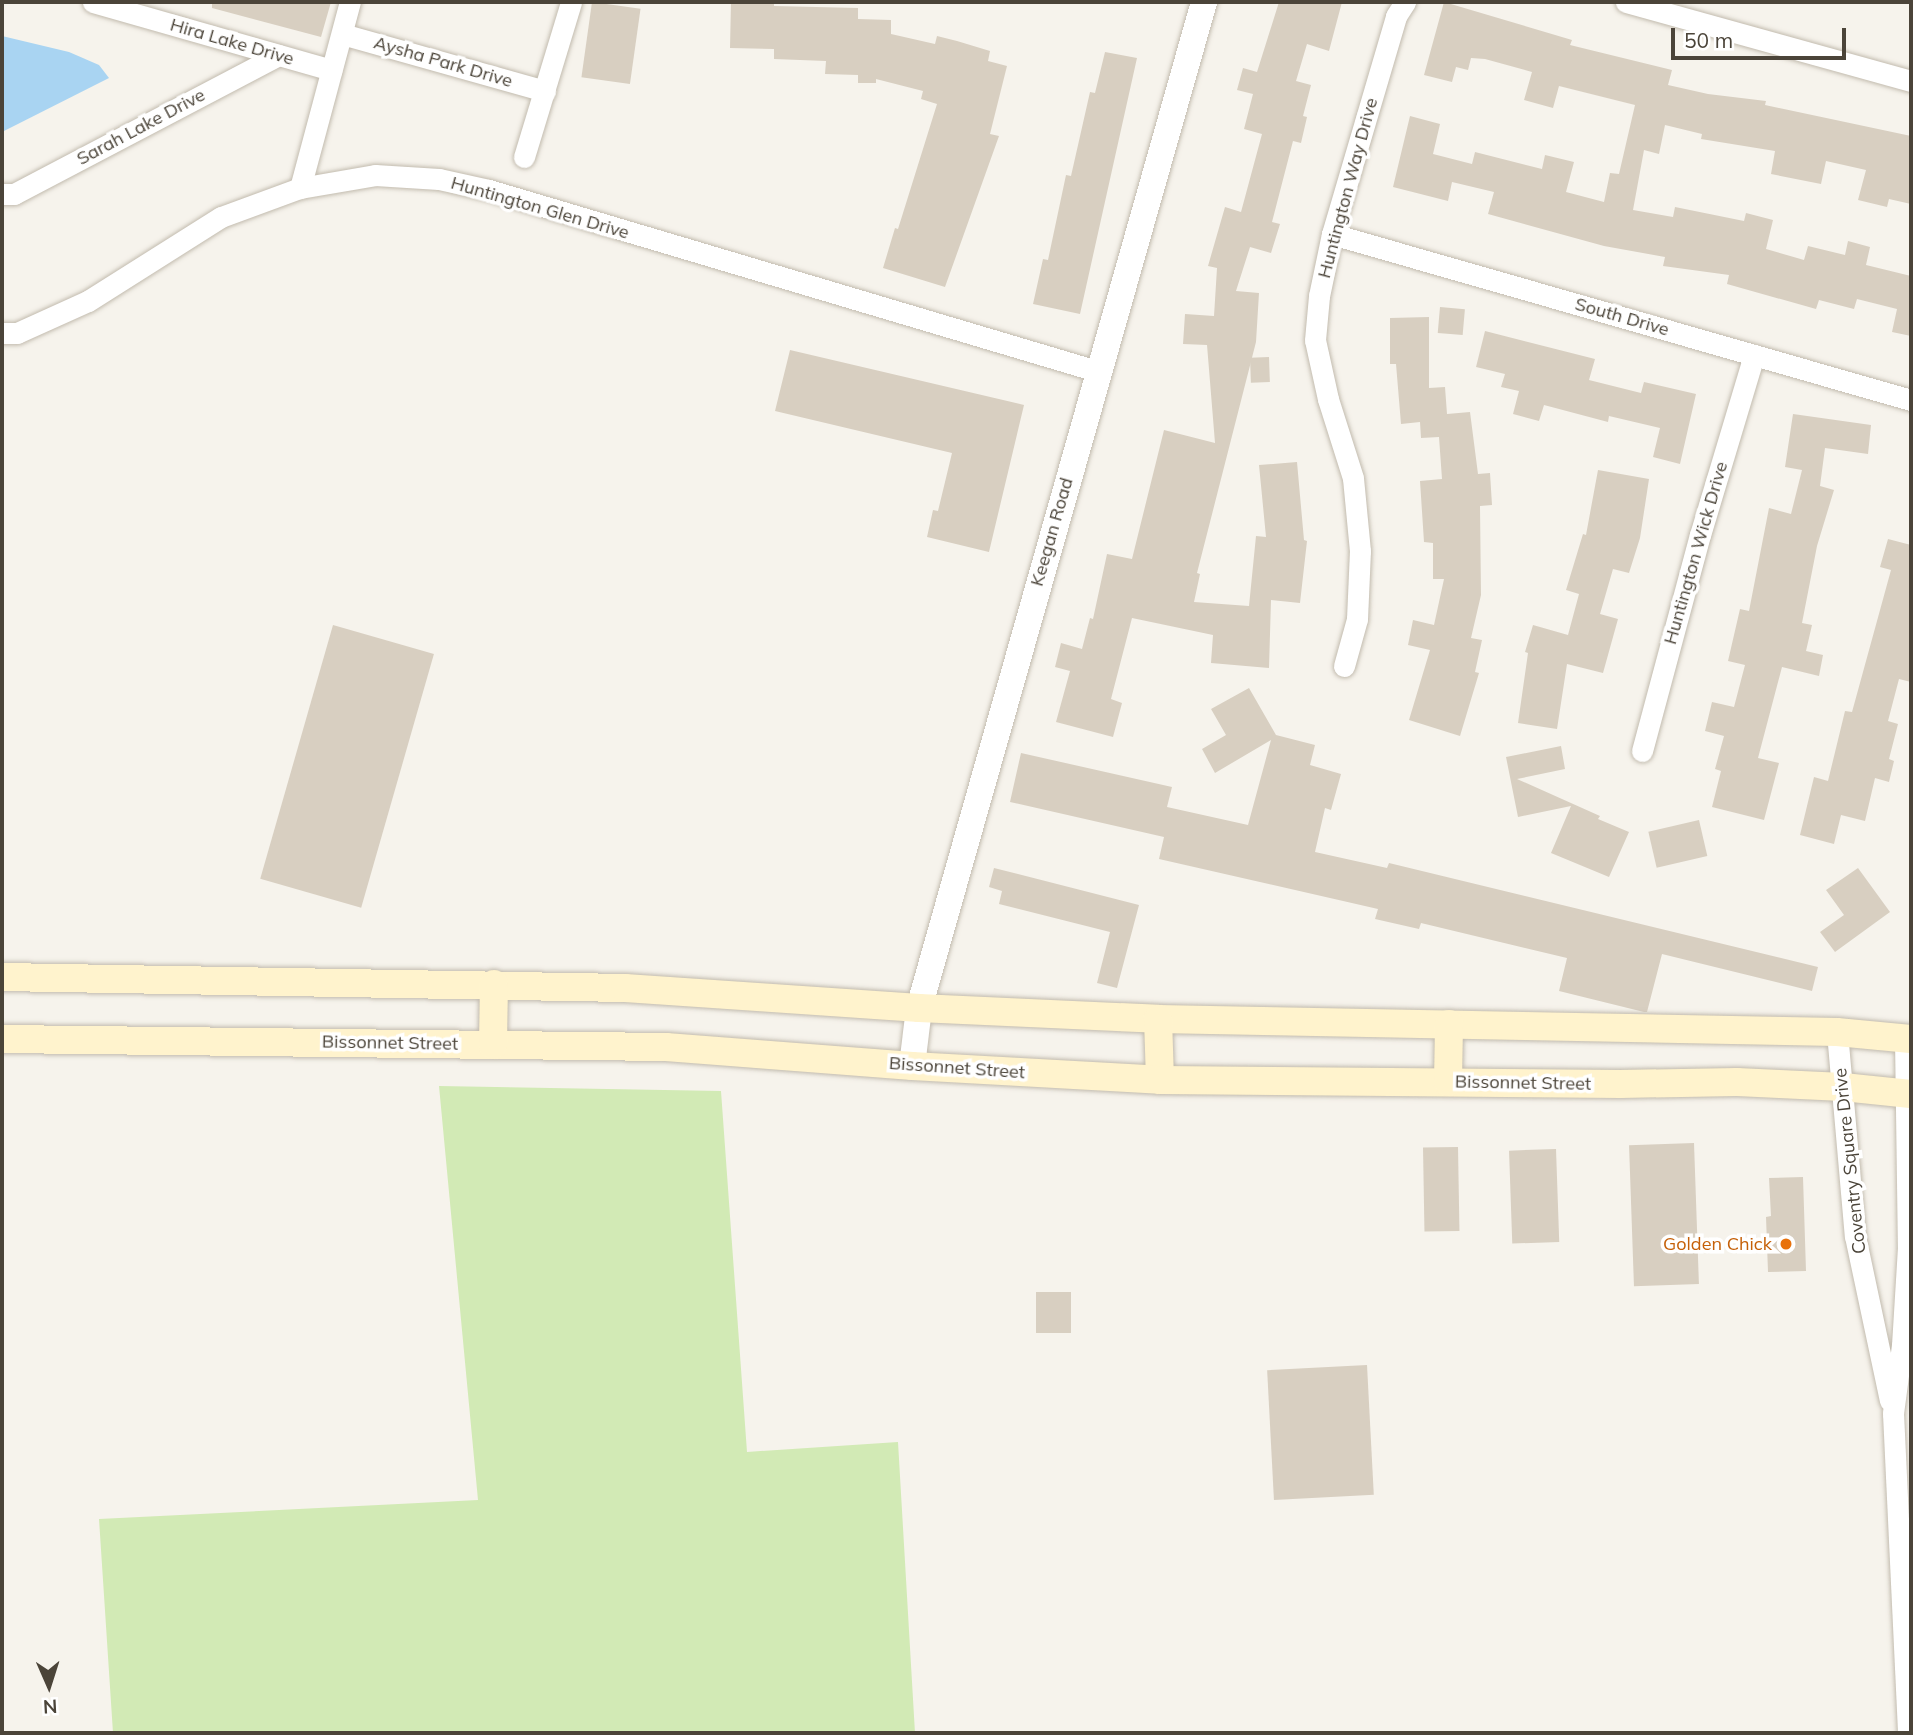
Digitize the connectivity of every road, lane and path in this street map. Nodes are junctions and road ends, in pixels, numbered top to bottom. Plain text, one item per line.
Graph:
1 (93, 2) edge
2 (351, 2) edge
3 (571, 2) edge
4 (1204, 2) edge
5 (1405, 2) edge
6 (1626, 2) edge
7 (342, 34) junction
8 (279, 55) junction
9 (332, 70) junction
10 (1911, 81) edge
11 (544, 91) junction
12 (524, 158) dead end
13 (300, 188) junction
14 (2, 194) edge
15 (1332, 234) junction
16 (2, 333) edge
17 (1754, 355) junction
18 (1097, 371) junction
19 (1911, 400) edge
20 (1344, 666) dead end
21 (1642, 751) dead end
22 (2, 977) edge
23 (494, 984) junction
24 (919, 1008) junction
25 (1158, 1019) junction
26 (1449, 1024) junction
27 (1837, 1032) junction
28 (1908, 1038) edge
29 (2, 1039) edge
30 (493, 1045) junction
31 (912, 1066) junction
32 (1160, 1080) junction
33 (1448, 1082) junction
34 (1843, 1087) junction
35 (1910, 1094) edge
36 (1893, 1413) junction
37 (1908, 1733) edge

1 - 8 street, Hira Lake Drive
2 - 7 street
3 - 11 street
4 - 18 street, Keegan Road
5 - 15 street, Huntington Way Drive
6 - 10 street
7 - 9 street
7 - 11 street, Aysha Park Drive
8 - 9 street, Hira Lake Drive
8 - 14 street, Sarah Lake Drive
9 - 13 street
11 - 12 street
13 - 16 street, Huntington Glen Drive
13 - 18 street, Huntington Glen Drive
15 - 17 street, South Drive
15 - 20 street, Huntington Way Drive
17 - 19 street, South Drive
17 - 21 street, Huntington Wick Drive
18 - 24 street, Keegan Road
22 - 23 main road
23 - 24 main road
23 - 30 main road
24 - 25 main road
24 - 31 street, Keegan Road
25 - 26 main road
25 - 32 main road
26 - 27 main road
26 - 33 main road
27 - 28 main road
27 - 34 street, Coventry Square Drive
28 - 35 street, Coventry Square Drive
29 - 30 main road, Bissonnet Street
30 - 31 main road, Bissonnet Street
31 - 32 main road, Bissonnet Street
32 - 33 main road, Bissonnet Street
33 - 34 main road, Bissonnet Street
34 - 35 main road, Bissonnet Street
34 - 36 street, Coventry Square Drive
35 - 36 street, Coventry Square Drive
36 - 37 street, Coventry Square Drive

